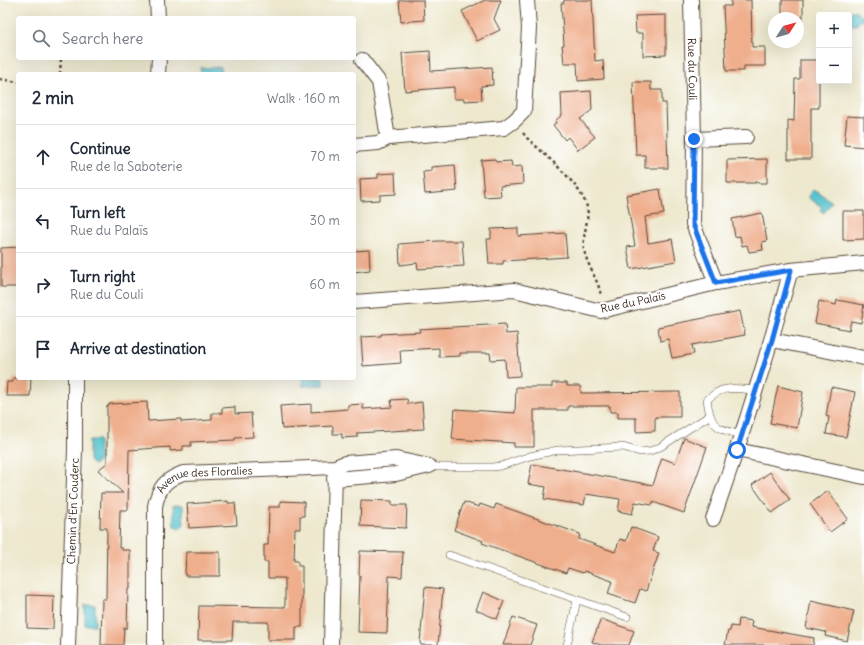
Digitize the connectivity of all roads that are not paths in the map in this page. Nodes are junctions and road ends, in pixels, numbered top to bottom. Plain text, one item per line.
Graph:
1 (157, 0) edge
2 (527, 0) edge
3 (692, 0) edge
4 (158, 16) edge
5 (159, 60) edge
6 (362, 60) dead end
7 (158, 72) edge
8 (746, 137) dead end
9 (388, 138) junction
10 (694, 139) junction
11 (356, 145) edge
12 (864, 263) edge
13 (791, 270) junction
14 (716, 283) junction
15 (356, 302) edge
16 (772, 340) junction
17 (864, 358) edge
18 (75, 380) edge
19 (756, 390) junction
20 (710, 416) junction
21 (742, 435) junction
22 (737, 450) junction
23 (429, 466) joint
24 (334, 473) junction
25 (864, 477) edge
26 (713, 519) dead end
27 (449, 555) dead end
28 (578, 600) junction
29 (627, 617) dead end
30 (68, 645) edge
31 (155, 645) edge
32 (331, 645) edge
33 (567, 645) edge

1 - 4 street
2 - 9 street
3 - 10 street, Rue du Couli
5 - 7 street
6 - 9 street
8 - 10 street
9 - 11 street
10 - 14 street, Rue du Couli
12 - 13 street, Rue du Palaïs
13 - 14 street, Rue du Palaïs
13 - 16 street
14 - 15 street, Rue du Palaïs
16 - 17 street
16 - 19 street
18 - 30 street, Chemin d'En Couderc
19 - 20 lane
19 - 21 street
20 - 21 lane
20 - 23 lane
21 - 22 street
22 - 25 street
22 - 26 street
23 - 24 street, Avenue des Floralies
24 - 31 street, Avenue des Floralies
24 - 32 street
27 - 28 lane
28 - 29 lane
28 - 33 lane

